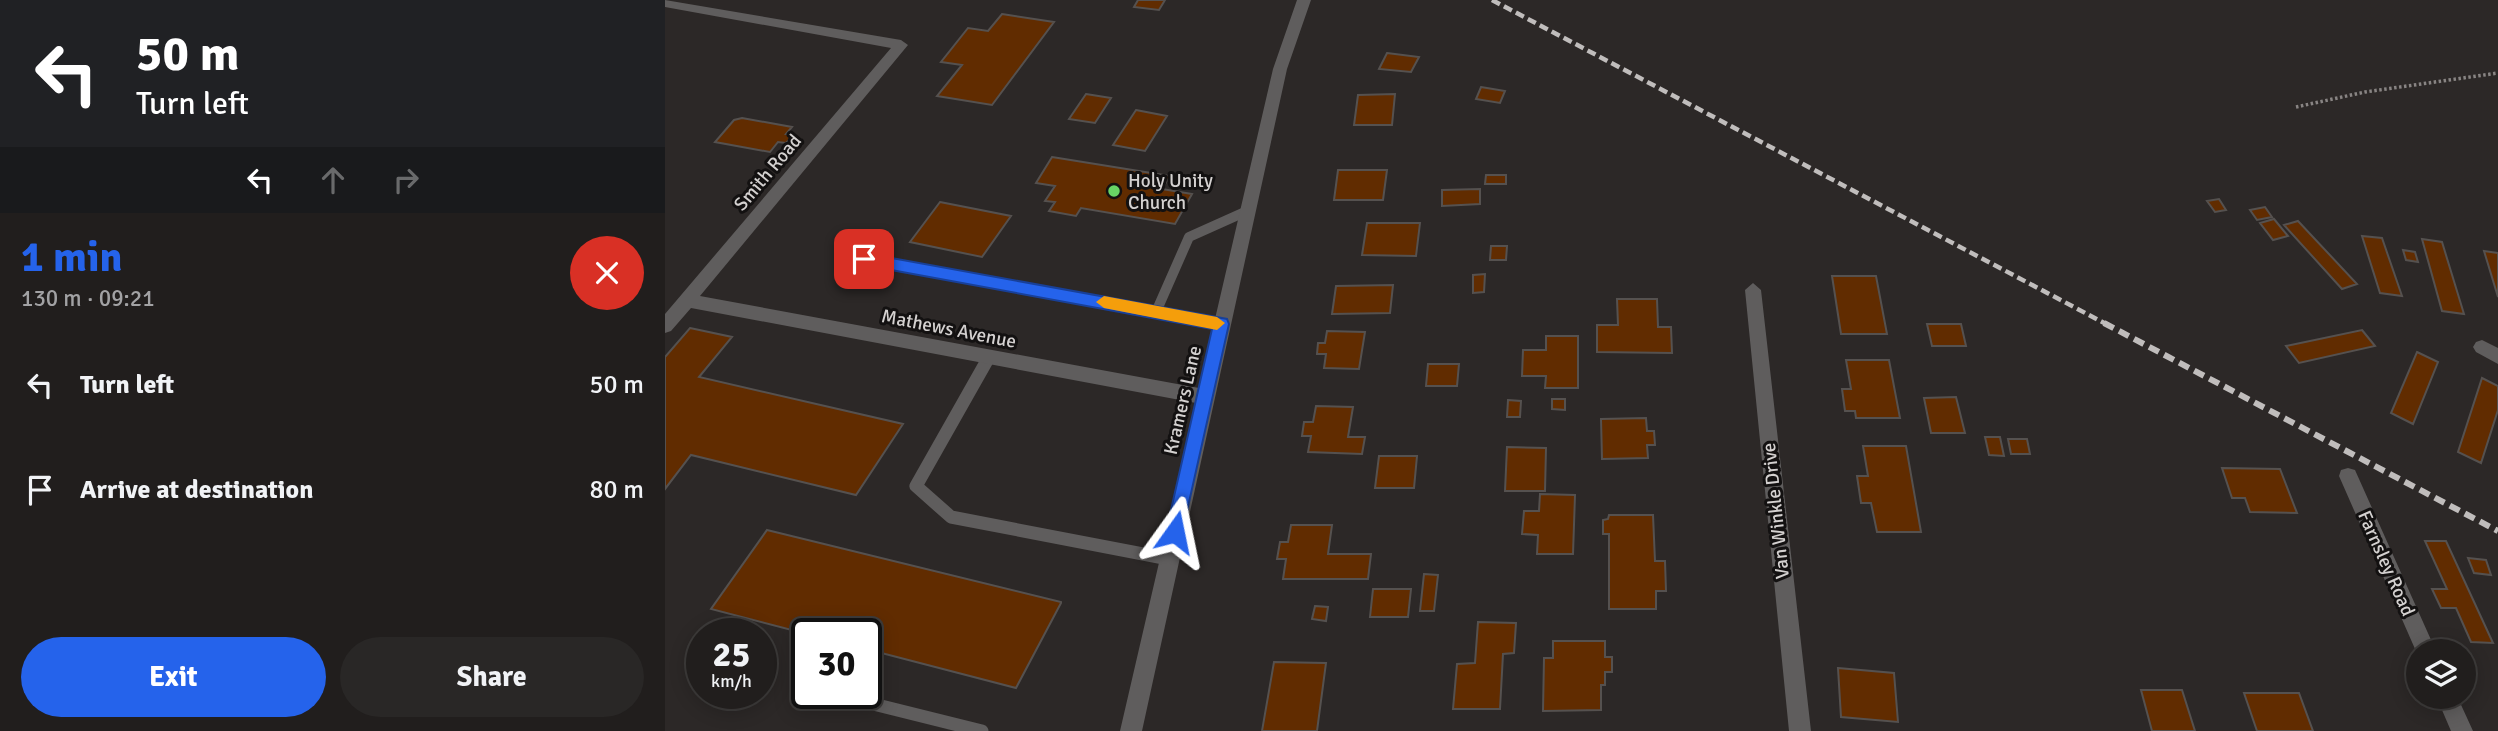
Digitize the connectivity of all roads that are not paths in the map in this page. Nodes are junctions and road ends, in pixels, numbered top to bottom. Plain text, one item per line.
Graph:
1 (1304, 0) edge
2 (665, 3) edge
3 (1247, 211) junction
4 (864, 259) dead end
5 (1753, 290) dead end
6 (687, 300) junction
7 (1156, 312) junction
8 (1221, 324) junction
9 (665, 326) edge
10 (2490, 347) edge
11 (989, 357) junction
12 (2498, 357) edge
13 (1204, 397) junction
14 (2348, 476) dead end
15 (1168, 559) junction
16 (2421, 639) edge
17 (882, 706) edge
18 (2452, 709) edge
19 (982, 731) edge
20 (1131, 731) edge
21 (1800, 731) edge
22 (2462, 731) edge

1 - 3 street, Kramers Lane
2 - 6 street, Smith Road
3 - 7 lane
3 - 8 street, Kramers Lane
4 - 7 lane
5 - 21 street, Van Winkle Drive
6 - 9 street, Smith Road
6 - 11 street, Mathews Avenue
7 - 8 lane
8 - 13 street, Kramers Lane
10 - 12 street
11 - 13 street, Mathews Avenue
11 - 15 lane
13 - 15 street, Kramers Lane
14 - 16 street, Farnsley Road
15 - 20 street, Kramers Lane
17 - 19 lane
18 - 22 street

